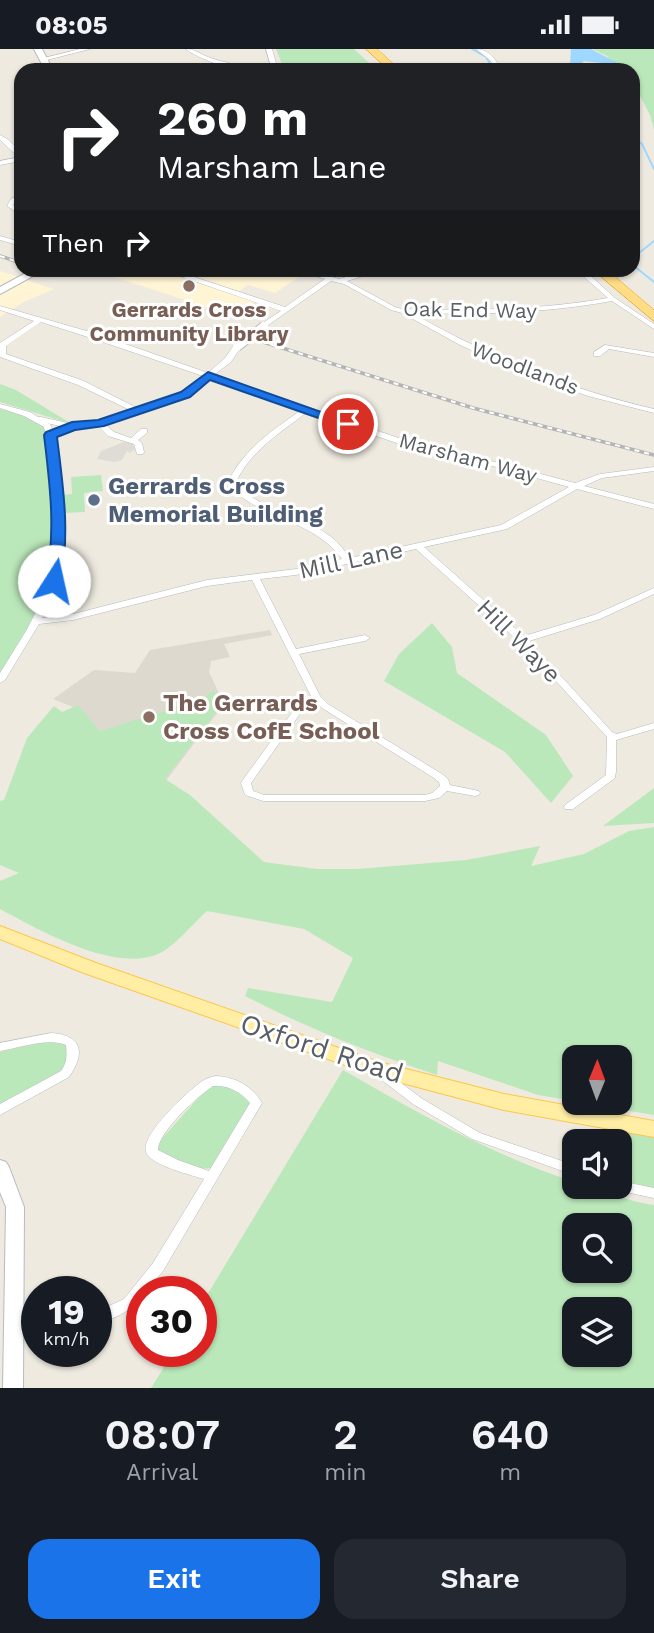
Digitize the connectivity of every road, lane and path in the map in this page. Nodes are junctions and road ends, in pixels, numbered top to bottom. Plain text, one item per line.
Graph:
1 (38, 49) edge
2 (88, 49) edge
3 (189, 49) edge
4 (363, 49) edge
5 (371, 49) edge
6 (479, 49) edge
7 (43, 59) junction
8 (45, 63) edge
9 (230, 63) edge
10 (378, 63) edge
11 (387, 63) edge
12 (495, 63) edge
13 (0, 137) edge
14 (14, 150) edge
15 (26, 277) edge
16 (186, 277) edge
17 (319, 277) edge
18 (353, 277) edge
19 (587, 277) edge
20 (607, 277) edge
21 (620, 277) edge
22 (328, 280) junction
23 (338, 281) junction
24 (0, 291) edge
25 (613, 299) junction
26 (654, 306) edge
27 (0, 308) edge
28 (286, 310) junction
29 (402, 311) junction
30 (654, 317) edge
31 (40, 320) junction
32 (654, 327) edge
33 (597, 354) dead end
34 (654, 355) edge
35 (208, 376) junction
36 (0, 407) edge
37 (135, 410) junction
38 (305, 410) junction
39 (654, 411) edge
40 (40, 419) junction
41 (100, 423) junction
42 (72, 426) junction
43 (144, 431) dead end
44 (51, 435) junction
45 (132, 441) junction
46 (140, 452) dead end
47 (654, 469) edge
48 (578, 485) junction
49 (654, 507) edge
50 (418, 546) junction
51 (346, 560) junction
52 (255, 577) junction
53 (654, 591) edge
54 (38, 621) junction
55 (365, 638) dead end
56 (522, 640) junction
57 (295, 652) junction
58 (0, 680) edge
59 (316, 697) junction
60 (654, 726) edge
61 (615, 736) junction
62 (444, 787) junction
63 (475, 793) dead end
64 (569, 807) dead end
65 (0, 932) edge
66 (0, 1047) edge
67 (376, 1069) junction
68 (0, 1110) edge
69 (654, 1129) edge
70 (562, 1166) edge
71 (0, 1167) edge
72 (212, 1177) junction
73 (632, 1188) edge
74 (654, 1193) edge
75 (112, 1311) edge
76 (21, 1328) edge
77 (14, 1329) junction
78 (13, 1388) edge

1 - 7 main road
2 - 7 street
3 - 9 street
4 - 10 highway
5 - 11 highway
6 - 12 street
7 - 8 main road
13 - 14 street
15 - 24 main road
16 - 28 street
17 - 22 street, Oak End Way
18 - 23 street
19 - 25 street
20 - 30 highway
21 - 26 highway
22 - 23 street, Oak End Way
22 - 28 street
23 - 29 street, Oak End Way
25 - 29 street, Oak End Way
25 - 32 street
27 - 31 street, Marsham Way
28 - 35 street, bridge
29 - 39 street, Woodlands
31 - 35 street, Marsham Way
31 - 37 street
33 - 34 street
35 - 37 street
35 - 38 street, Marsham Way
36 - 40 street
37 - 41 street
38 - 48 street, Marsham Way
38 - 51 street
40 - 42 street
40 - 44 street
41 - 42 street
41 - 45 street
42 - 44 street
43 - 45 street
44 - 54 street
45 - 46 street
47 - 48 street, Mill Lane
48 - 49 street, Marsham Way
48 - 50 street, Mill Lane
50 - 51 street, Mill Lane
50 - 56 street, Hill Waye
51 - 52 street, Mill Lane
52 - 54 street, Mill Lane
52 - 57 street
53 - 56 street
54 - 58 street
55 - 57 street
56 - 61 street, Hill Waye
57 - 59 street
59 - 62 street
59 - 62 street
60 - 61 street
61 - 64 street
62 - 63 street
65 - 67 main road, Oxford Road
66 - 68 street
67 - 69 main road, Oxford Road
67 - 70 street
71 - 77 main road
72 - 72 street
72 - 75 street
73 - 74 street
76 - 77 street
77 - 78 main road

